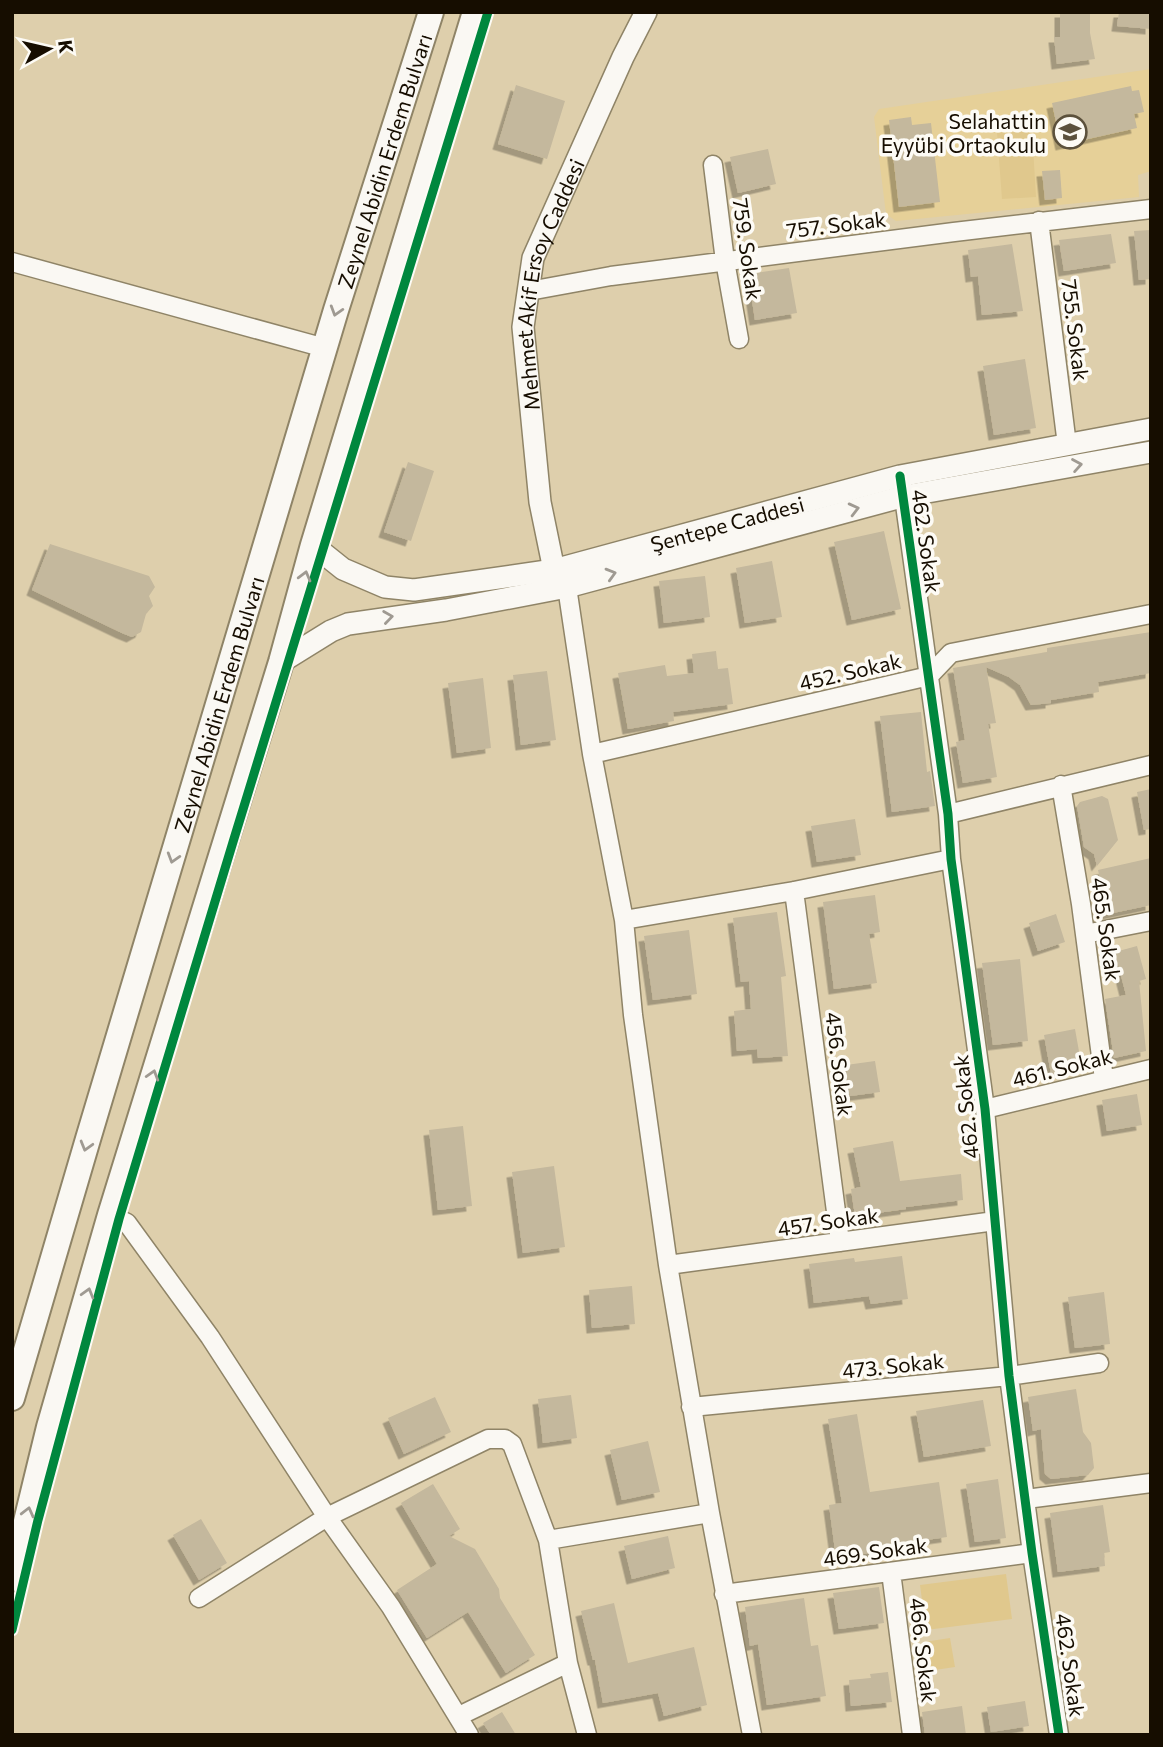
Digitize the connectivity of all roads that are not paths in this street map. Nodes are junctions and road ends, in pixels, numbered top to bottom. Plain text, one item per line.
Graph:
1 (430, 12) edge
2 (475, 12) edge
3 (646, 12) edge
4 (713, 165) dead end
5 (1151, 209) edge
6 (1039, 221) junction
7 (725, 261) junction
8 (12, 262) edge
9 (528, 290) junction
10 (739, 339) dead end
11 (325, 348) junction
12 (1151, 429) edge
13 (1067, 445) junction
14 (1151, 452) edge
15 (902, 486) junction
16 (313, 545) junction
17 (560, 578) junction
18 (1151, 614) edge
19 (281, 662) junction
20 (929, 676) junction
21 (592, 754) junction
22 (1151, 765) edge
23 (1061, 785) junction
24 (948, 814) junction
25 (951, 859) junction
26 (794, 891) junction
27 (624, 920) junction
28 (1151, 921) edge
29 (1085, 934) junction
30 (1151, 1069) edge
31 (1104, 1079) junction
32 (985, 1109) junction
33 (110, 1215) junction
34 (995, 1221) junction
35 (840, 1242) junction
36 (667, 1265) junction
37 (1099, 1363) dead end
38 (1009, 1376) junction
39 (12, 1398) edge
40 (691, 1407) junction
41 (1151, 1483) edge
42 (1026, 1499) junction
43 (710, 1513) junction
44 (327, 1517) junction
45 (548, 1540) junction
46 (1032, 1553) junction
47 (891, 1572) junction
48 (12, 1579) edge
49 (724, 1594) junction
50 (199, 1598) dead end
51 (568, 1663) junction
52 (459, 1716) junction
53 (469, 1735) edge
54 (587, 1735) edge
55 (752, 1735) edge
56 (912, 1735) edge
57 (1059, 1735) edge

1 -> 11 main road, Zeynel Abidin Erdem Bulvarı
2 - 16 main road, Zeynel Abidin Erdem Bulvarı
3 - 9 street, Mehmet Akif Ersoy Caddesi
4 - 7 street, 759. Sokak
5 - 6 street, 757. Sokak
6 - 7 street, 757. Sokak
6 - 13 street, 755. Sokak
7 - 9 street, 757. Sokak
7 - 10 street, 759. Sokak
8 - 11 street
9 - 17 street, Mehmet Akif Ersoy Caddesi
11 -> 39 main road, Zeynel Abidin Erdem Bulvarı
12 - 13 street, Şentepe Caddesi
13 - 15 street, Şentepe Caddesi
15 -> 14 street
15 - 17 street, Şentepe Caddesi
15 - 20 street, 462. Sokak
16 - 17 street, Şentepe Caddesi
19 -> 16 main road, Zeynel Abidin Erdem Bulvarı
19 -> 17 street
17 - 21 street
18 - 20 street, 452. Sokak
33 -> 19 main road, Zeynel Abidin Erdem Bulvarı
20 - 21 street, 452. Sokak
20 - 24 street, 462. Sokak
21 - 27 street
22 - 23 street
23 - 24 street
23 - 29 street, 465. Sokak
24 - 25 street, 462. Sokak
25 - 26 street
25 - 32 street, 462. Sokak
26 - 27 street
26 - 35 street, 456. Sokak
27 - 36 street
28 - 29 street
29 - 31 street, 465. Sokak
30 - 31 street, 461. Sokak
31 - 32 street, 461. Sokak
32 - 34 street, 462. Sokak
33 - 44 street
48 -> 33 main road, Zeynel Abidin Erdem Bulvarı
34 - 35 street, 457. Sokak
34 - 38 street, 462. Sokak
35 - 36 street, 457. Sokak
36 - 40 street
37 - 38 street, 473. Sokak
38 - 40 street, 473. Sokak
38 - 42 street, 462. Sokak
40 - 43 street
41 - 42 street
42 - 46 street, 462. Sokak
43 - 45 street
43 - 49 street
44 - 45 street
44 - 50 street
44 - 52 street
45 - 51 street
46 - 47 street, 469. Sokak
46 - 57 street, 462. Sokak
47 - 49 street, 469. Sokak
47 - 56 street, 466. Sokak
49 - 55 street
51 - 52 street
51 - 54 street
52 - 53 street

